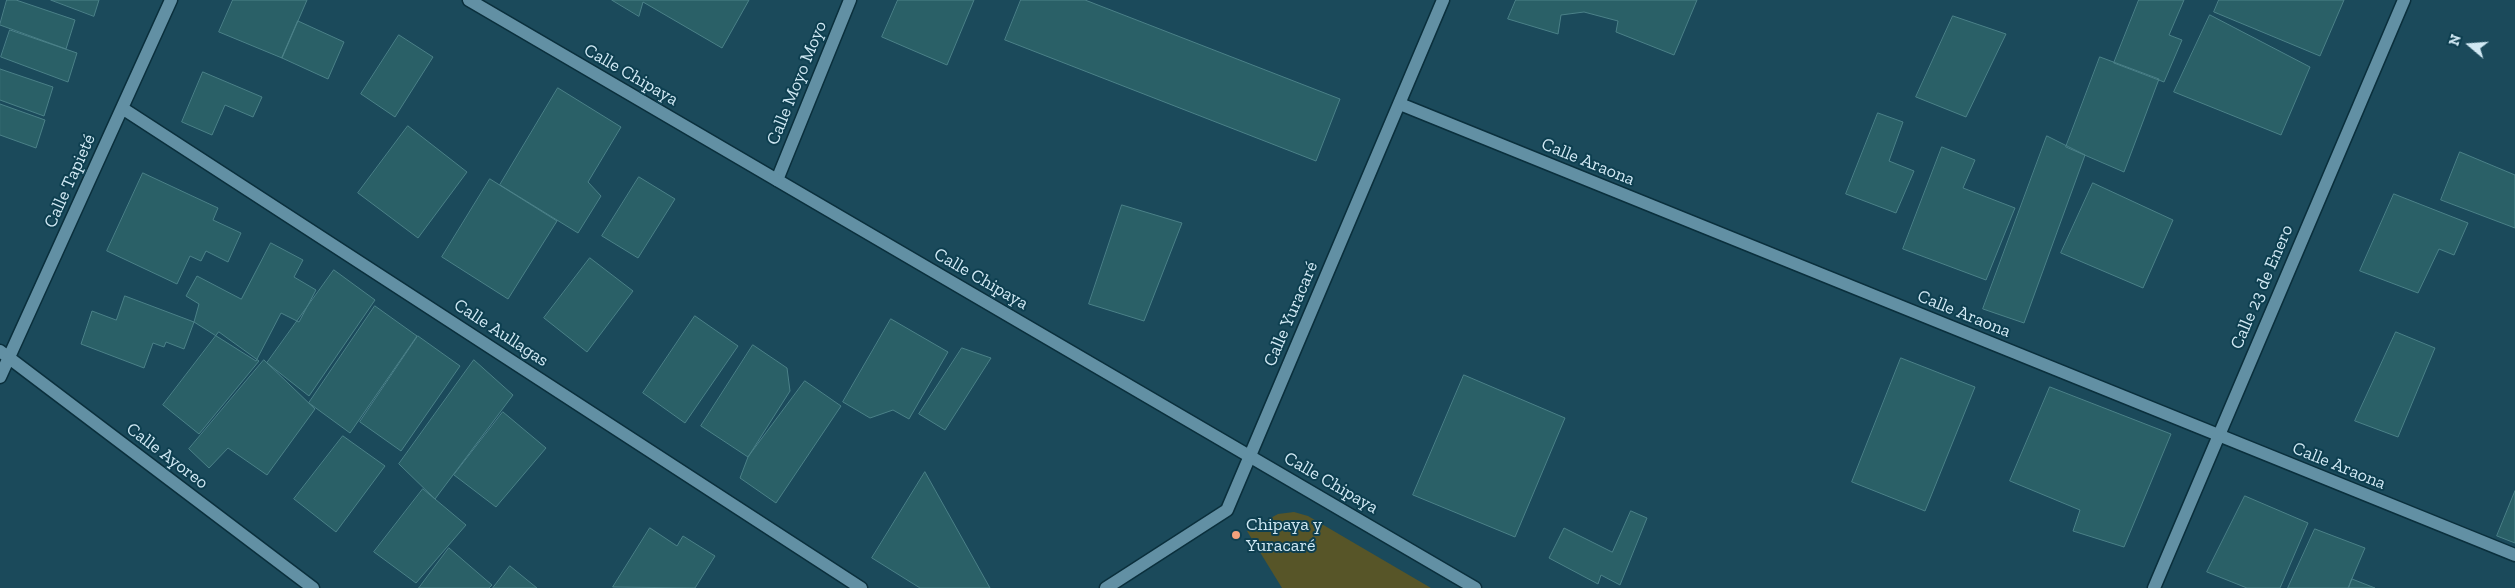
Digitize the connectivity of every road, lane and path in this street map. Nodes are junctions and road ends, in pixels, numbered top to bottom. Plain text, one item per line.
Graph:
1 (171, 0) edge
2 (469, 0) edge
3 (850, 0) edge
4 (1444, 0) edge
5 (2404, 0) edge
6 (1400, 104) junction
7 (122, 108) junction
8 (777, 180) junction
9 (4, 354) edge
10 (0, 377) edge
11 (2217, 436) junction
12 (1249, 455) junction
13 (2515, 555) edge
14 (313, 588) edge
15 (861, 588) edge
16 (1106, 588) edge
17 (1475, 588) edge
18 (2154, 588) edge

1 - 7 street, Calle Tapieté
2 - 8 street, Calle Chipaya
3 - 8 street, Calle Moyo Moyo
4 - 6 street, Calle Yuracaré
5 - 11 street, Calle 23 de Enero
6 - 11 street, Calle Araona
6 - 12 street, Calle Yuracaré
7 - 9 street, Calle Tapieté
7 - 15 street, Calle Aullagas
8 - 12 street, Calle Chipaya
9 - 10 street, Calle Tapieté
9 - 14 street, Calle Ayoreo
11 - 13 street, Calle Araona
11 - 18 street, Calle 23 de Enero
12 - 16 street, Calle Yuracaré
12 - 17 street, Calle Chipaya

